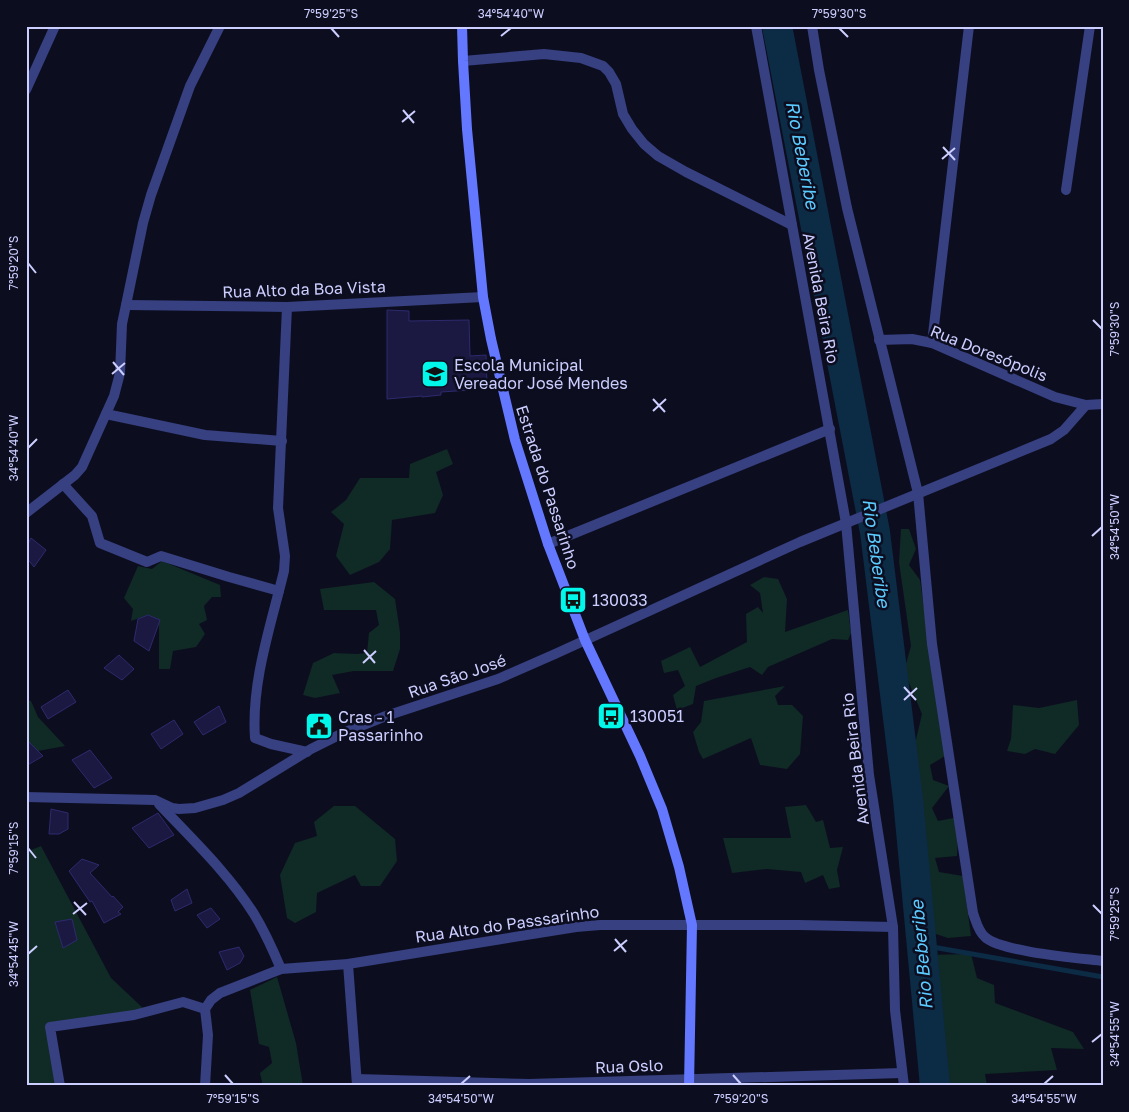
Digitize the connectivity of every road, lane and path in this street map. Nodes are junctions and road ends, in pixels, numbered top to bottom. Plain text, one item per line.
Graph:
1 (54, 26) edge
2 (220, 26) edge
3 (462, 26) edge
4 (812, 26) edge
5 (969, 26) edge
6 (1090, 26) edge
7 (755, 27) edge
8 (462, 60) junction
9 (26, 90) edge
10 (1066, 190) dead end
11 (792, 225) junction
12 (483, 297) junction
13 (126, 304) junction
14 (287, 307) junction
15 (879, 340) junction
16 (932, 343) junction
17 (1103, 404) edge
18 (1086, 405) junction
19 (106, 414) junction
20 (830, 428) junction
21 (282, 440) junction
22 (63, 484) junction
23 (918, 493) junction
24 (26, 513) edge
25 (846, 523) junction
26 (548, 544) junction
27 (279, 590) junction
28 (585, 640) junction
29 (306, 752) junction
30 (26, 797) edge
31 (155, 800) junction
32 (692, 925) junction
33 (893, 928) junction
34 (1103, 961) edge
35 (348, 964) junction
36 (281, 969) junction
37 (205, 1009) junction
38 (902, 1073) junction
39 (357, 1082) edge
40 (689, 1082) edge
41 (60, 1086) edge
42 (205, 1086) edge
43 (904, 1086) edge

1 - 9 street
2 - 13 street
3 - 8 street, Estrada do Passarinho
4 - 15 street
5 - 16 street
6 - 10 street
7 - 11 street, Avenida Beira Rio
8 - 11 street
8 - 12 street, Estrada do Passarinho
11 - 20 street, Avenida Beira Rio
12 - 14 street, Rua Alto da Boa Vista
12 - 26 street, Estrada do Passarinho
13 - 14 street, Rua Alto da Boa Vista
13 - 19 street
14 - 21 street
15 - 16 street, Rua Doresópolis
15 - 23 street
16 - 18 street, Rua Doresópolis
17 - 18 street, Rua Doresópolis
18 - 23 street, Rua São José
19 - 21 street
19 - 22 street
20 - 25 street, Avenida Beira Rio
20 - 26 street
21 - 27 street
22 - 24 street
22 - 27 street
23 - 25 street, Rua São José
23 - 34 street
25 - 28 street, Rua São José
25 - 33 street, Avenida Beira Rio
26 - 28 street, Estrada do Passarinho
27 - 29 street
28 - 29 street, Rua São José
28 - 32 street, Estrada do Passarinho
29 - 31 street, Rua São José
30 - 31 street, Rua São José
31 - 36 street
32 - 33 street, Rua Alto do Passsarinho
32 - 35 street, Rua Alto do Passsarinho
32 - 40 street, Estrada do Passarinho
33 - 38 street, Avenida Beira Rio
35 - 36 street, Rua Alto do Passsarinho
35 - 39 street
36 - 37 street, Rua Alto do Passsarinho
37 - 41 street
37 - 42 street
38 - 40 street, Rua Oslo
38 - 43 street, Avenida Beira Rio
39 - 40 street, Rua Oslo

